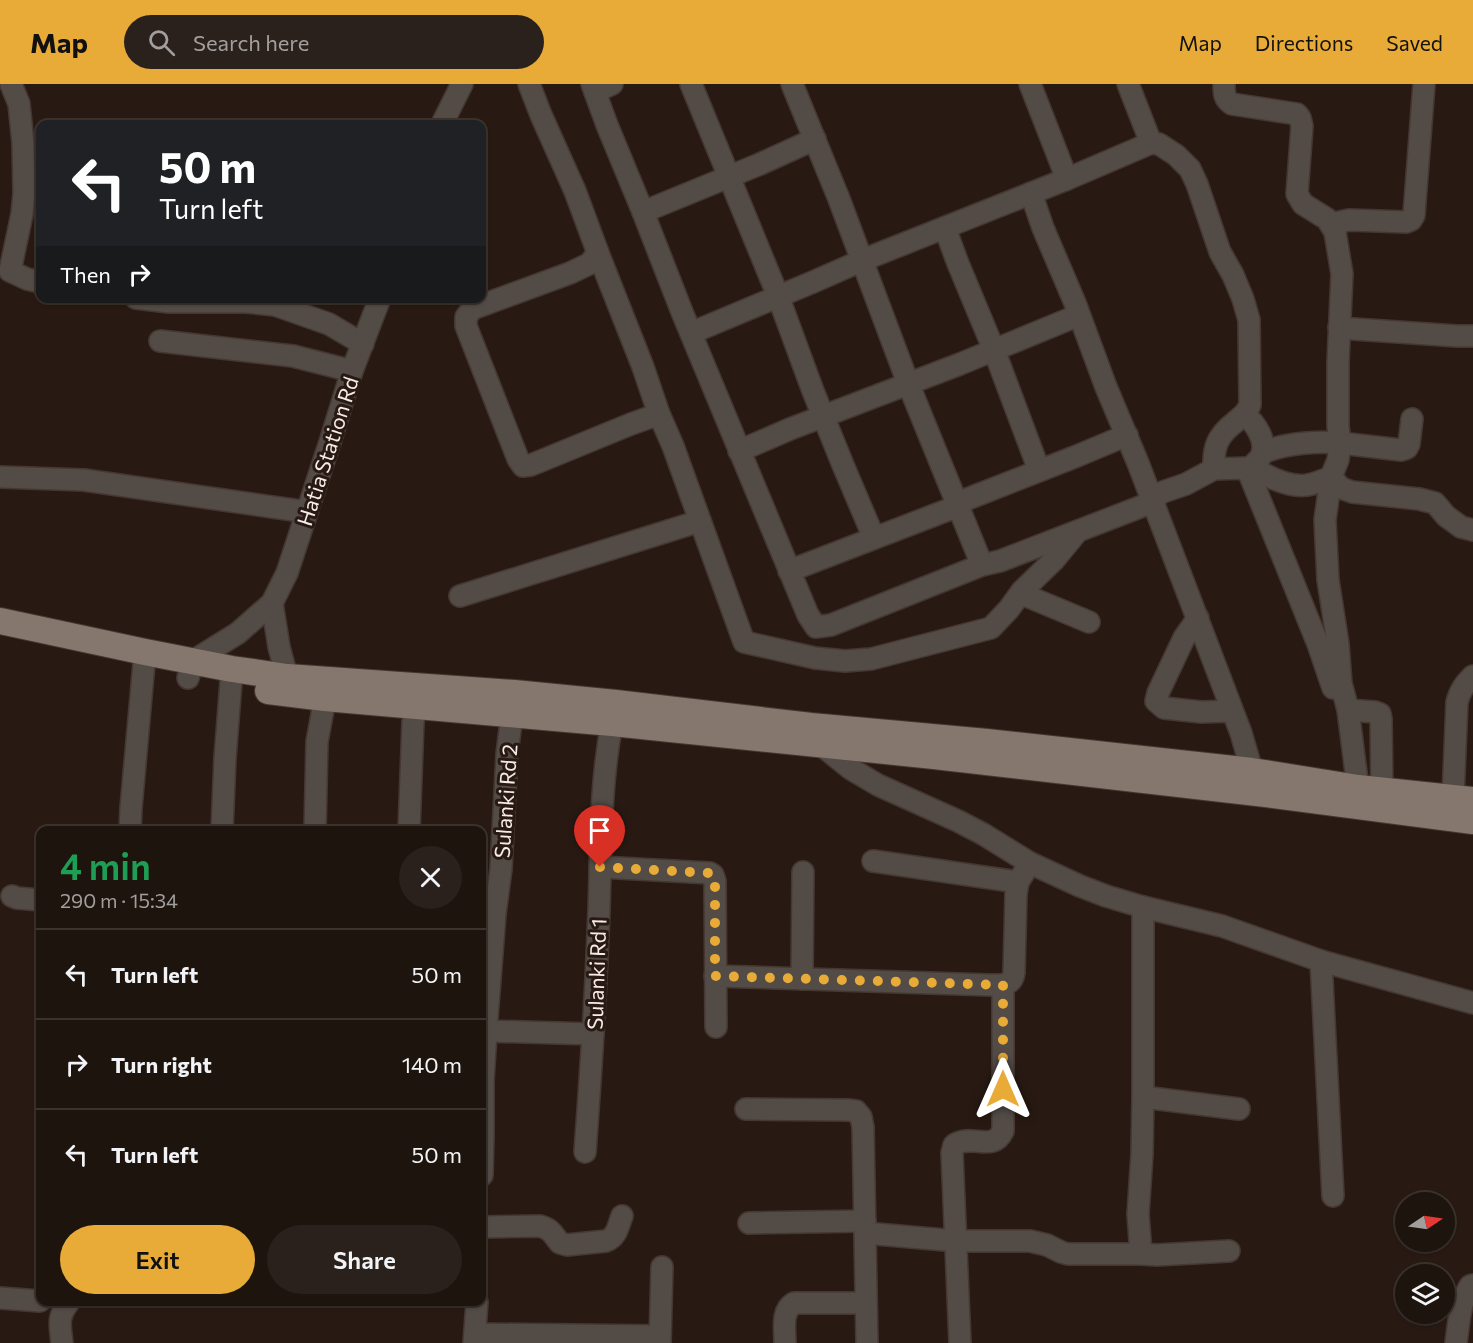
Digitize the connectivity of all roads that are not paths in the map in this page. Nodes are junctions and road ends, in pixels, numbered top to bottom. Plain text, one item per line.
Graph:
1 (11, 84) edge
2 (462, 84) edge
3 (529, 84) edge
4 (691, 84) edge
5 (792, 84) edge
6 (1029, 84) edge
7 (1128, 84) edge
8 (1224, 84) edge
9 (1424, 84) edge
10 (600, 86) edge
11 (444, 120) edge
12 (815, 139) junction
13 (1151, 143) junction
14 (728, 176) junction
15 (1067, 179) junction
16 (1031, 193) junction
17 (32, 204) edge
18 (643, 212) junction
19 (1331, 224) junction
20 (945, 228) junction
21 (598, 253) junction
22 (862, 260) junction
23 (5, 270) edge
24 (36, 281) edge
25 (778, 296) junction
26 (277, 303) edge
27 (378, 303) edge
28 (1078, 315) junction
29 (1340, 328) junction
30 (691, 333) junction
31 (1473, 336) edge
32 (160, 341) dead end
33 (363, 344) junction
34 (994, 350) junction
35 (352, 371) junction
36 (908, 383) junction
37 (659, 414) junction
38 (824, 416) junction
39 (1245, 416) junction
40 (1412, 418) dead end
41 (1127, 435) junction
42 (1340, 443) junction
43 (1263, 444) junction
44 (739, 451) junction
45 (1249, 467) junction
46 (1214, 469) junction
47 (1039, 470) junction
48 (0, 477) edge
49 (1331, 477) junction
50 (1153, 502) junction
51 (958, 506) junction
52 (307, 512) junction
53 (700, 521) junction
54 (1473, 530) edge
55 (1079, 531) junction
56 (874, 538) junction
57 (982, 565) junction
58 (789, 571) junction
59 (1022, 591) junction
60 (460, 596) dead end
61 (272, 603) junction
62 (1198, 618) junction
63 (0, 621) edge
64 (1089, 622) dead end
65 (0, 639) edge
66 (144, 661) junction
67 (191, 669) junction
68 (1473, 676) edge
69 (231, 678) junction
70 (286, 685) junction
71 (1333, 688) dead end
72 (325, 698) junction
73 (416, 707) junction
74 (1348, 710) junction
75 (1232, 711) junction
76 (512, 714) junction
77 (612, 723) junction
78 (820, 744) junction
79 (1251, 781) junction
80 (1370, 790) junction
81 (1463, 799) edge
82 (1473, 820) edge
83 (130, 826) edge
84 (222, 826) edge
85 (315, 826) edge
86 (409, 826) edge
87 (873, 861) dead end
88 (1030, 863) junction
89 (600, 867) junction
90 (803, 872) dead end
91 (1018, 882) junction
92 (12, 896) dead end
93 (36, 900) edge
94 (1143, 907) junction
95 (1321, 961) junction
96 (715, 976) junction
97 (802, 979) junction
98 (1003, 985) junction
99 (1473, 1003) edge
100 (716, 1027) dead end
101 (486, 1031) joint
102 (593, 1034) junction
103 (1143, 1097) junction
104 (746, 1109) dead end
105 (1239, 1109) dead end
106 (585, 1152) dead end
107 (1333, 1196) dead end
108 (622, 1216) dead end
109 (749, 1223) dead end
110 (486, 1227) edge
111 (865, 1227) junction
112 (956, 1241) junction
113 (1229, 1251) dead end
114 (1141, 1254) junction
115 (662, 1267) dead end
116 (1473, 1286) edge
117 (0, 1298) edge
118 (36, 1301) edge
119 (866, 1303) junction
120 (62, 1306) edge
121 (478, 1306) edge
122 (484, 1339) edge
123 (660, 1339) edge
124 (62, 1343) edge
125 (786, 1343) edge
126 (867, 1343) edge
127 (960, 1343) edge
128 (1456, 1343) edge

1 - 17 street
2 - 11 street
3 - 21 street
4 - 14 street
5 - 12 street
6 - 15 street
7 - 13 street
8 - 19 street
9 - 19 street
10 - 18 street
12 - 14 street
12 - 22 street
13 - 15 street
13 - 39 street
14 - 18 street
14 - 25 street
15 - 16 street
16 - 20 street
16 - 28 street
17 - 23 street
18 - 30 street
19 - 29 street
20 - 22 street
20 - 34 street
21 - 37 street
21 - 37 street
22 - 25 street
22 - 36 street
23 - 24 street
25 - 30 street
25 - 38 street
26 - 33 street
27 - 33 street, Hatia Station Rd
28 - 34 street
28 - 41 street
29 - 31 street
29 - 42 street
30 - 44 street
32 - 35 street
33 - 35 street, Hatia Station Rd
34 - 36 street
34 - 47 street
35 - 52 street, Hatia Station Rd
36 - 38 street
36 - 51 street
37 - 53 street
38 - 44 street
38 - 56 street
39 - 43 street
39 - 46 street
40 - 42 street
41 - 47 street
41 - 50 street
42 - 43 street
42 - 49 street
43 - 45 street
44 - 58 street
45 - 46 street
45 - 49 street
45 - 71 street
46 - 50 street
47 - 51 street
48 - 52 street
49 - 54 street
49 - 74 street
50 - 55 street
50 - 62 street
51 - 56 street
51 - 57 street
52 - 61 street, Hatia Station Rd
53 - 59 street
53 - 60 street
55 - 57 street
55 - 59 street
56 - 58 street
57 - 58 street
59 - 64 street
61 - 67 street
61 - 70 street
62 - 75 street
62 - 75 street
63 - 66 main road
65 - 66 main road
66 - 67 main road
66 - 83 street
67 - 69 main road
68 - 81 street
69 - 70 main road
69 - 84 street
70 - 72 main road
70 - 79 main road
72 - 73 main road
72 - 85 street
73 - 76 main road
73 - 86 street
74 - 80 street
74 - 80 street
75 - 79 street
76 - 77 main road
76 - 101 street, Sulanki Rd 2
77 - 78 main road
77 - 89 street, Sulanki Rd 1
78 - 79 main road
78 - 88 street
79 - 80 main road
79 - 82 main road
80 - 81 main road
87 - 91 street
88 - 91 street
88 - 94 street
89 - 96 street
89 - 102 street, Sulanki Rd 1
90 - 97 street
91 - 98 street
92 - 93 street
94 - 95 street
94 - 103 street
95 - 99 street
95 - 107 street
96 - 97 street
96 - 100 street
97 - 98 street
98 - 112 street
101 - 102 street
102 - 106 street, Sulanki Rd 1
103 - 105 street
103 - 114 street
104 - 111 street
108 - 110 street
109 - 111 street
111 - 112 street
111 - 119 street
112 - 114 street
112 - 127 street
113 - 114 street
115 - 123 street
116 - 128 street
117 - 118 street
119 - 125 street
119 - 126 street
120 - 124 street
121 - 122 street
122 - 123 street

